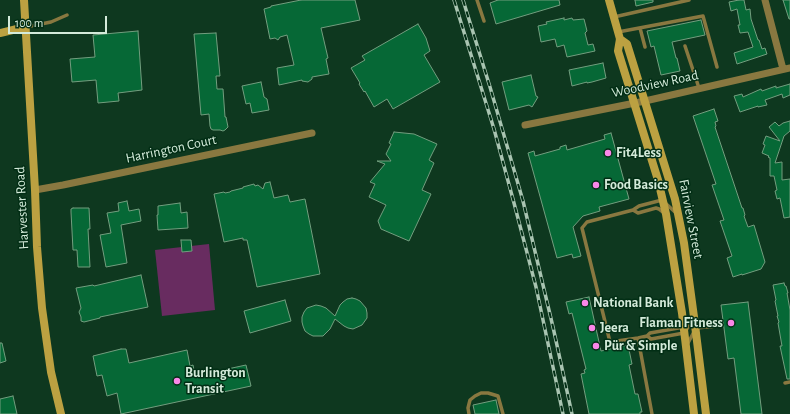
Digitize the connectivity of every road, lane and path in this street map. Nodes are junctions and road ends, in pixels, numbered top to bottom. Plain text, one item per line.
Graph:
1 (24, 0) edge
2 (477, 0) edge
3 (609, 0) edge
4 (689, 0) edge
5 (765, 0) edge
6 (67, 15) dead end
7 (614, 17) junction
8 (484, 21) dead end
9 (25, 27) junction
10 (640, 28) junction
11 (0, 33) edge
12 (619, 35) junction
13 (685, 46) dead end
14 (645, 47) dead end
15 (718, 67) dead end
16 (787, 68) edge
17 (699, 88) junction
18 (645, 100) junction
19 (633, 103) junction
20 (525, 125) dead end
21 (312, 133) dead end
22 (35, 190) junction
23 (662, 200) junction
24 (633, 210) junction
25 (666, 214) junction
26 (678, 215) junction
27 (694, 317) junction
28 (718, 326) dead end
29 (696, 328) junction
30 (684, 330) junction
31 (647, 336) junction
32 (638, 338) junction
33 (686, 346) junction
34 (790, 382) edge
35 (785, 383) dead end
36 (61, 414) edge
37 (469, 414) edge
38 (503, 414) edge
39 (652, 414) edge
40 (694, 414) edge
41 (706, 414) edge

1 - 9 main road, Harvester Road
2 - 8 lane
3 - 7 main road, Fairview Street
4 - 7 lane
5 - 16 street
6 - 9 lane
7 - 12 main road, Fairview Street
9 - 11 main road
9 - 22 main road, Harvester Road
10 - 12 lane
10 - 14 lane
10 - 15 lane
12 - 18 main road, Fairview Street
12 - 19 main road, Fairview Street
13 - 17 lane
16 - 17 street, Woodview Road
17 - 18 street, Woodview Road
18 - 19 street, Woodview Road
18 - 26 main road, Fairview Street
19 - 20 street, Woodview Road
19 - 23 main road, Fairview Street
21 - 22 street, Harrington Court
22 - 36 main road, Harvester Road
23 - 24 lane
23 - 25 main road, Fairview Street
23 - 26 lane
24 - 25 lane
24 - 32 lane
25 - 30 main road, Fairview Street
26 - 27 main road, Fairview Street
27 - 29 main road, Fairview Street
27 - 30 lane
28 - 29 lane
29 - 33 lane
29 - 41 main road, Fairview Street
30 - 31 lane
30 - 31 lane
30 - 33 main road, Fairview Street
31 - 32 lane
32 - 39 lane
33 - 40 main road, Fairview Street
34 - 35 lane
37 - 38 lane

